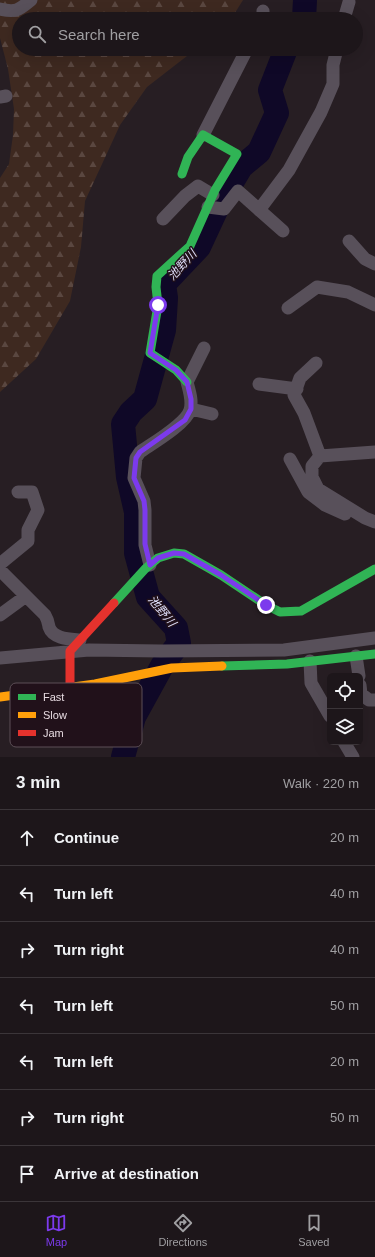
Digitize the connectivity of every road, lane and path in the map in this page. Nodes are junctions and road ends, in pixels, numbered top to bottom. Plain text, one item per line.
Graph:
1 (31, 0) edge
2 (349, 2) dead end
3 (0, 9) edge
4 (346, 12) edge
5 (243, 56) edge
6 (335, 56) edge
7 (203, 135) junction
8 (182, 174) dead end
9 (213, 195) junction
10 (208, 207) junction
11 (259, 210) junction
12 (163, 219) dead end
13 (283, 231) dead end
14 (349, 240) dead end
15 (375, 264) edge
16 (375, 305) edge
17 (288, 308) dead end
18 (204, 348) dead end
19 (316, 363) dead end
20 (187, 382) junction
21 (259, 384) dead end
22 (297, 389) junction
23 (191, 409) junction
24 (212, 414) dead end
25 (375, 452) edge
26 (320, 456) junction
27 (290, 459) dead end
28 (18, 492) dead end
29 (349, 508) junction
30 (375, 522) edge
31 (0, 564) edge
32 (148, 567) junction
33 (375, 568) edge
34 (0, 570) edge
35 (26, 596) junction
36 (0, 614) edge
37 (375, 638) edge
38 (80, 640) junction
39 (70, 652) junction
40 (375, 654) edge
41 (356, 656) junction
42 (0, 658) edge
43 (310, 661) junction
44 (359, 673) edge
45 (70, 683) edge
46 (95, 683) edge
47 (10, 696) edge
48 (363, 696) edge
49 (0, 697) edge
50 (375, 700) edge
51 (327, 711) edge
52 (346, 745) edge
53 (353, 757) edge

1 - 3 street
2 - 4 street
5 - 7 street
6 - 11 street
7 - 8 street
7 - 9 street
9 - 10 street
9 - 12 street
10 - 11 street
10 - 20 street
11 - 13 street
14 - 15 street
16 - 17 street
18 - 20 street
19 - 22 street
20 - 23 street
21 - 22 street
22 - 26 street
23 - 24 street
23 - 32 street
25 - 26 street
26 - 29 street
27 - 29 street
28 - 31 street
29 - 30 street
32 - 33 street
32 - 38 street
34 - 35 street
35 - 36 street
35 - 38 street
37 - 39 street
38 - 39 street
39 - 42 street
39 - 45 street
40 - 41 street
41 - 43 street
41 - 44 street
43 - 46 street
43 - 51 street
47 - 49 street
48 - 50 street
52 - 53 street

